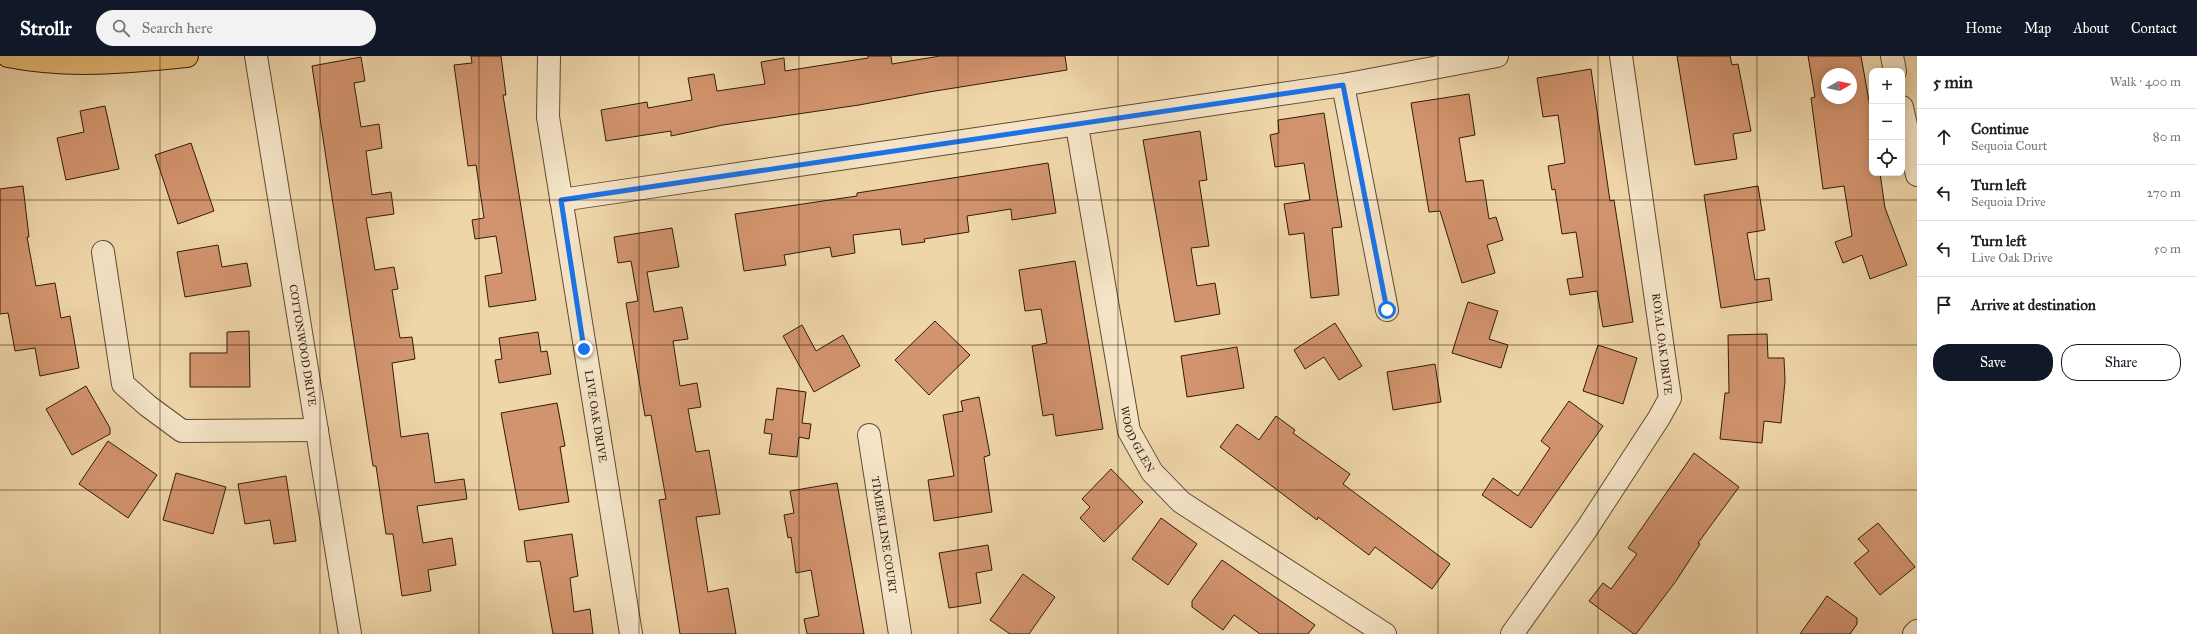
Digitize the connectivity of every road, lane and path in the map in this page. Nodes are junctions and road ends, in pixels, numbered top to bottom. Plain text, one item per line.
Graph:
1 (8, 56) edge
2 (187, 56) edge
3 (256, 56) edge
4 (549, 56) edge
5 (1497, 56) edge
6 (1621, 56) edge
7 (1892, 56) edge
8 (1894, 68) edge
9 (1343, 85) junction
10 (1905, 121) edge
11 (1077, 126) junction
12 (1917, 175) edge
13 (561, 200) junction
14 (103, 252) dead end
15 (1387, 310) dead end
16 (317, 430) junction
17 (869, 435) dead end
18 (1917, 632) edge
19 (350, 634) edge
20 (631, 634) edge
21 (900, 634) edge
22 (1385, 634) edge
23 (1512, 634) edge
24 (1914, 634) edge

1 - 2 main road
3 - 16 street, COTTONWOOD DRIVE
4 - 13 street, LIVE OAK DRIVE
5 - 9 street
6 - 23 street, ROYAL OAK DRIVE
7 - 8 street
9 - 11 street
9 - 15 street
10 - 12 street
11 - 13 street
11 - 22 street, WOOD GLEN
13 - 20 street, LIVE OAK DRIVE
14 - 16 street
16 - 19 street, COTTONWOOD DRIVE
17 - 21 street, TIMBERLINE COURT
18 - 24 street

